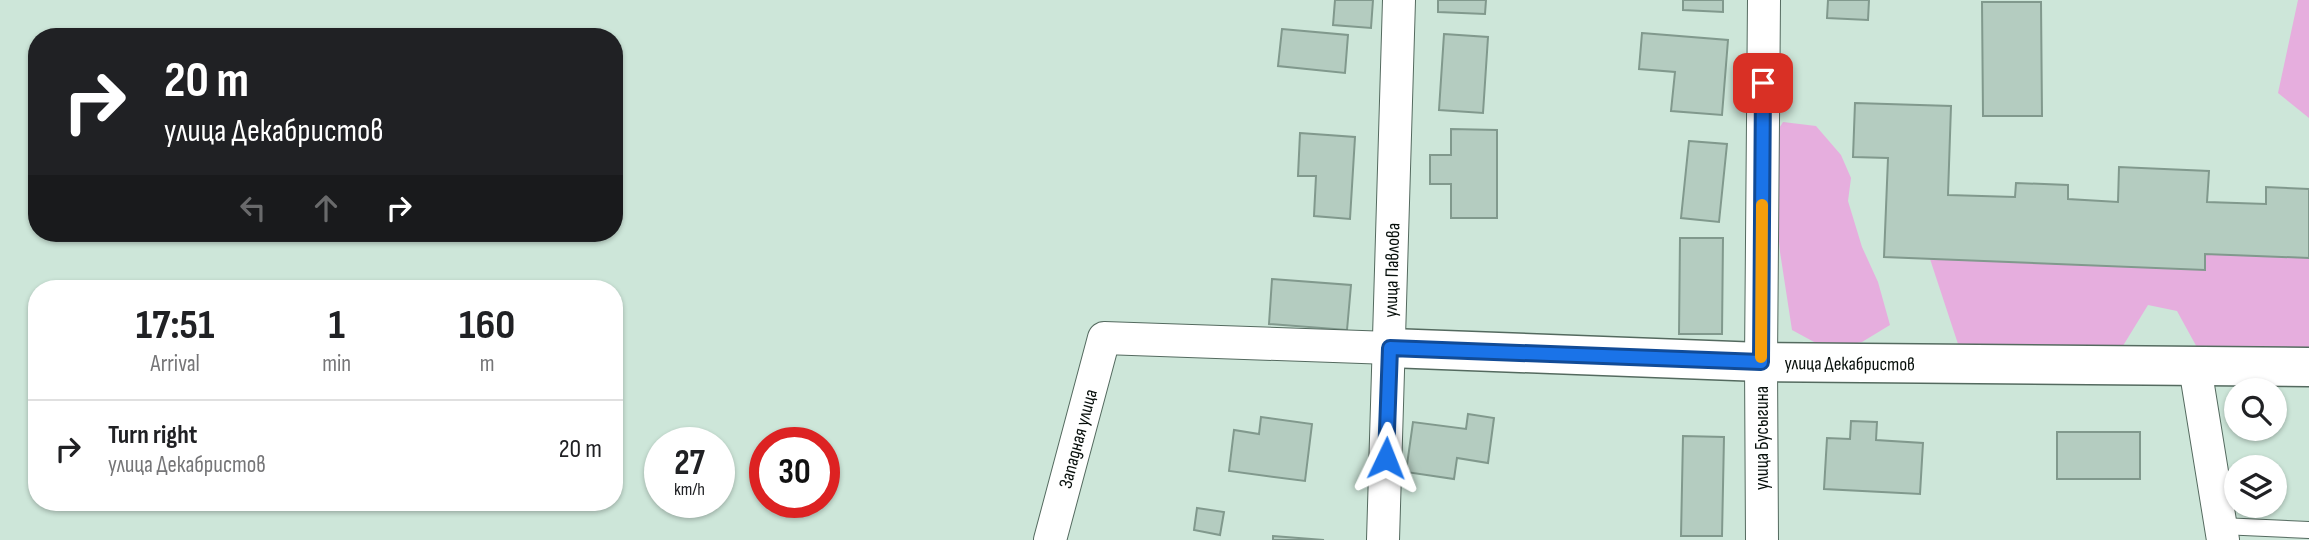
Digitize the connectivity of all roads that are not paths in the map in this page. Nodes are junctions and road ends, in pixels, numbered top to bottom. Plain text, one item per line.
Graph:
1 (1399, 0) edge
2 (1764, 0) edge
3 (1390, 348) junction
4 (1761, 362) junction
5 (2195, 367) junction
6 (2309, 367) edge
7 (2309, 530) edge
8 (2222, 533) edge
9 (1049, 540) edge
10 (1383, 540) edge
11 (1762, 540) edge

1 - 3 street, улица Павлова
2 - 4 street, улица Бусыгина
3 - 4 street, улица Декабристов
3 - 9 street, Западная улица
3 - 10 street, улица Павлова
4 - 5 street, улица Декабристов
4 - 11 street, улица Бусыгина
5 - 6 street, улица Декабристов
5 - 8 street
7 - 8 lane

